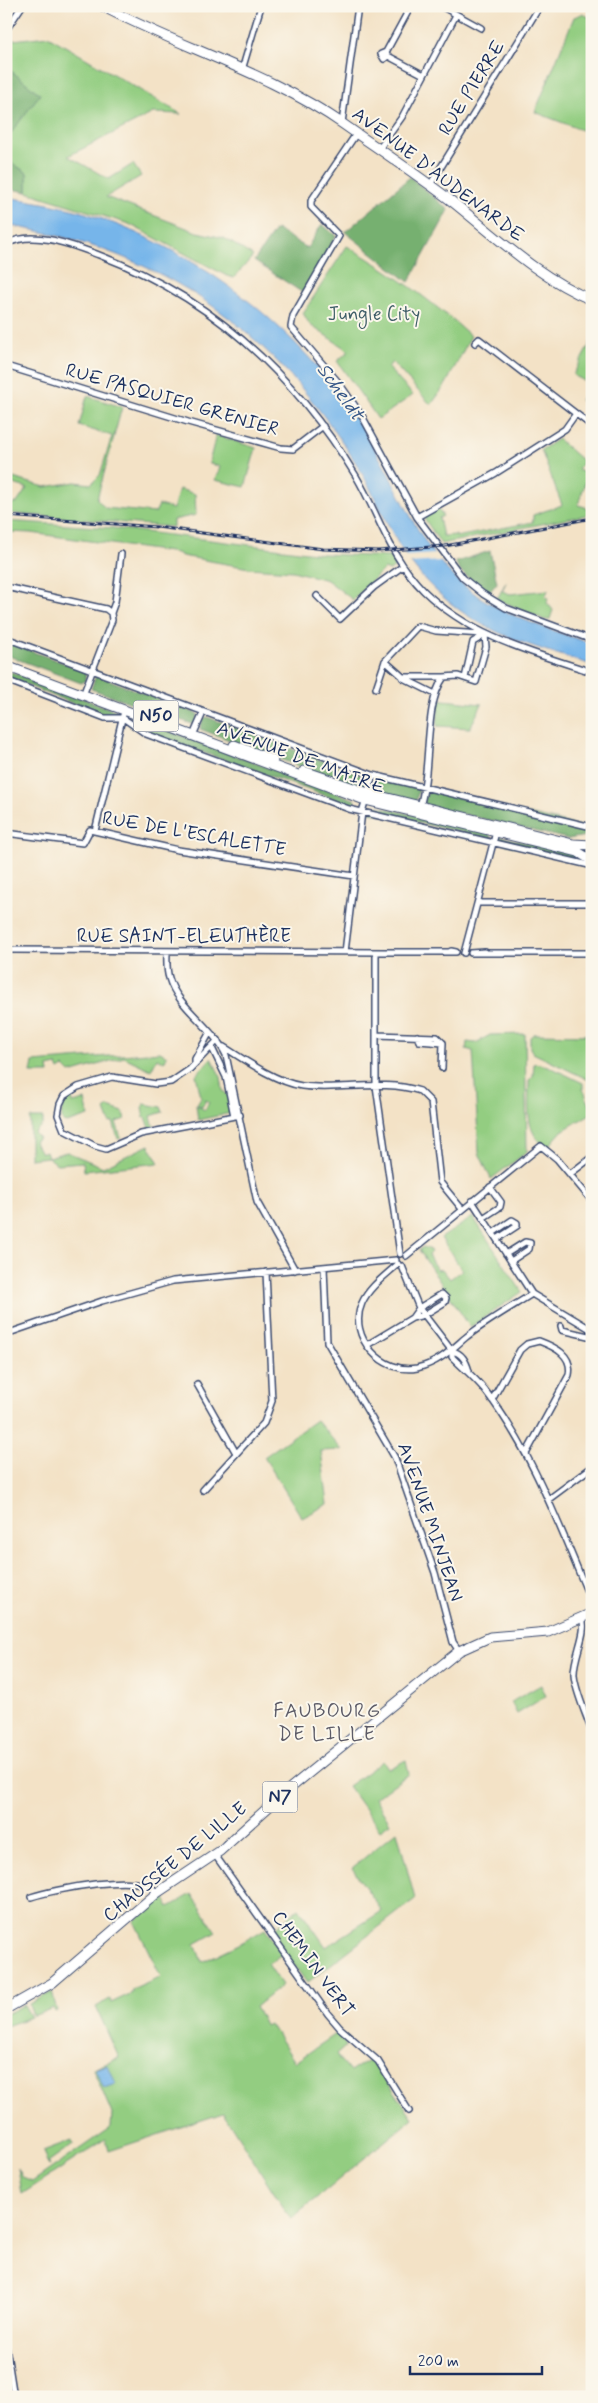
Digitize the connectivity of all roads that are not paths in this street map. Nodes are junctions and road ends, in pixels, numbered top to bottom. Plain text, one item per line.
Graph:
1 (22, 6) edge
2 (102, 6) edge
3 (261, 6) edge
4 (358, 6) edge
5 (411, 6) edge
6 (441, 6) edge
7 (540, 6) edge
8 (456, 15) junction
9 (481, 28) dead end
10 (6, 29) edge
11 (242, 70) junction
12 (424, 75) junction
13 (342, 123) junction
14 (356, 134) junction
15 (378, 150) junction
16 (430, 185) junction
17 (6, 244) edge
18 (592, 300) edge
19 (476, 343) dead end
20 (6, 366) edge
21 (575, 415) junction
22 (322, 426) junction
23 (592, 426) edge
24 (417, 516) junction
25 (121, 554) dead end
26 (403, 566) junction
27 (6, 587) edge
28 (317, 596) dead end
29 (111, 613) junction
30 (485, 635) junction
31 (6, 638) edge
32 (592, 640) edge
33 (6, 660) edge
34 (386, 661) junction
35 (6, 666) edge
36 (93, 671) junction
37 (592, 672) edge
38 (403, 677) junction
39 (444, 677) junction
40 (464, 678) junction
41 (6, 680) edge
42 (376, 688) dead end
43 (85, 690) junction
44 (435, 694) junction
45 (203, 712) junction
46 (124, 714) junction
47 (195, 731) junction
48 (373, 775) junction
49 (425, 788) junction
50 (367, 797) junction
51 (420, 806) junction
52 (362, 812) junction
53 (592, 827) edge
54 (95, 831) junction
55 (496, 832) junction
56 (6, 833) edge
57 (592, 838) edge
58 (565, 841) junction
59 (493, 844) junction
60 (592, 846) edge
61 (591, 863) edge
62 (354, 876) junction
63 (478, 903) junction
64 (592, 903) edge
65 (6, 950) edge
66 (167, 951) junction
67 (345, 952) junction
68 (376, 952) junction
69 (464, 953) junction
70 (591, 953) edge
71 (210, 1032) junction
72 (376, 1035) junction
73 (204, 1042) junction
74 (216, 1044) junction
75 (196, 1064) junction
76 (442, 1068) dead end
77 (376, 1086) junction
78 (237, 1115) junction
79 (592, 1157) edge
80 (570, 1174) junction
81 (490, 1187) junction
82 (472, 1201) junction
83 (592, 1201) edge
84 (462, 1209) junction
85 (484, 1218) junction
86 (493, 1233) junction
87 (497, 1239) junction
88 (506, 1254) junction
89 (403, 1255) junction
90 (511, 1261) junction
91 (398, 1263) junction
92 (324, 1267) junction
93 (295, 1270) junction
94 (266, 1272) junction
95 (532, 1294) junction
96 (419, 1308) junction
97 (424, 1315) junction
98 (412, 1318) junction
99 (561, 1326) dead end
100 (591, 1328) edge
101 (6, 1334) edge
102 (592, 1335) edge
103 (367, 1346) junction
104 (452, 1351) junction
105 (197, 1384) dead end
106 (492, 1400) junction
107 (526, 1452) junction
108 (236, 1453) junction
109 (590, 1470) edge
110 (203, 1490) dead end
111 (549, 1498) junction
112 (592, 1603) edge
113 (592, 1613) edge
114 (582, 1618) junction
115 (459, 1651) junction
116 (592, 1732) edge
117 (214, 1855) junction
118 (157, 1893) junction
119 (31, 1897) dead end
120 (6, 2009) edge
121 (409, 2112) dead end
122 (6, 2347) edge
123 (14, 2397) edge

1 - 10 street
2 - 11 main road, AVENUE D'AUDENARDE
3 - 11 street
4 - 13 street
5 - 12 street
6 - 8 street
7 - 16 street, RUE PIERRE
8 - 9 street
8 - 12 street
11 - 13 main road, AVENUE D'AUDENARDE
12 - 15 street
13 - 14 main road, AVENUE D'AUDENARDE
14 - 15 main road, AVENUE D'AUDENARDE
14 - 24 street
15 - 16 main road, AVENUE D'AUDENARDE
16 - 18 main road, AVENUE D'AUDENARDE
17 - 22 street
19 - 21 street
20 - 22 street, RUE PASQUIER GRENIER
21 - 23 street
21 - 24 street
22 - 26 street
24 - 32 street
25 - 29 street
26 - 28 street
26 - 30 street
27 - 29 street
29 - 36 street
30 - 34 street
30 - 37 street
30 - 40 street
30 - 40 street
31 - 36 street, AVENUE DE MAIRE
33 - 43 main road, AVENUE DE MAIRE / N50
34 - 38 street
34 - 42 street
35 - 46 main road, AVENUE DE MAIRE / N50
36 - 43 street
36 - 45 street, AVENUE DE MAIRE
38 - 39 street
38 - 44 street
39 - 40 street
39 - 44 street
41 - 46 street, AVENUE DE MAIRE
43 - 47 main road, AVENUE DE MAIRE / N50
44 - 49 street
45 - 47 street, AVENUE DE MAIRE
45 - 48 street, AVENUE DE MAIRE
46 - 50 main road, AVENUE DE MAIRE / N50
46 - 52 street, AVENUE DE MAIRE
46 - 54 street
47 - 50 main road, AVENUE DE MAIRE / N50
48 - 49 street, AVENUE DE MAIRE
48 - 50 street
49 - 51 street
49 - 53 street, AVENUE DE MAIRE
50 - 51 main road, AVENUE DE MAIRE / N50
50 - 52 street
50 - 55 main road, AVENUE DE MAIRE / N50
51 - 58 main road, AVENUE DE MAIRE / N50
52 - 59 street, AVENUE DE MAIRE
52 - 62 street
54 - 56 street, RUE DE L'ESCALETTE
54 - 62 street, RUE DE L'ESCALETTE
55 - 59 street
55 - 61 main road, AVENUE DE MAIRE / N50
57 - 58 main road
58 - 60 main road, AVENUE DE MAIRE / N50
59 - 61 street, AVENUE DE MAIRE
59 - 63 street
60 - 61 main road
62 - 67 street
63 - 64 street
63 - 69 street
65 - 66 street, RUE SAINT-ELEUTHÈRE
66 - 67 street, RUE SAINT-ELEUTHÈRE
66 - 71 street
67 - 68 street, RUE SAINT-ELEUTHÈRE
68 - 69 street, RUE SAINT-ELEUTHÈRE
68 - 72 street
69 - 70 street, RUE SAINT-ELEUTHÈRE
71 - 73 street
71 - 74 street
72 - 76 street
72 - 77 street
73 - 74 street
73 - 75 street
74 - 75 street
74 - 77 street
74 - 78 street
74 - 78 street
75 - 78 street
77 - 84 street
77 - 89 street
78 - 93 street
79 - 80 street
80 - 81 street
80 - 83 street
81 - 82 street
81 - 85 street
82 - 84 street
82 - 85 street
84 - 89 street
85 - 86 street
86 - 87 street
86 - 87 street
87 - 88 street
88 - 90 street
88 - 90 street
89 - 91 street
89 - 91 street
90 - 95 street
91 - 92 street
91 - 96 street
91 - 103 street
92 - 93 street
92 - 115 street, AVENUE MINJEAN
93 - 94 street
94 - 101 street
94 - 108 street
95 - 100 street
95 - 104 street
96 - 97 street
96 - 97 street
96 - 98 street
97 - 98 street
97 - 104 street
98 - 103 street
99 - 102 street
103 - 104 street
104 - 106 street
105 - 108 street
106 - 107 street
106 - 107 street
107 - 111 street
108 - 110 street
109 - 111 street
111 - 112 street
113 - 114 main road, CHAUSSÉE DE LILLE / N7
114 - 115 main road, CHAUSSÉE DE LILLE / N7
114 - 116 street
115 - 117 main road, CHAUSSÉE DE LILLE / N7
117 - 118 main road, CHAUSSÉE DE LILLE / N7
117 - 121 street, CHEMIN VERT
118 - 119 street
118 - 120 main road, CHAUSSÉE DE LILLE / N7
122 - 123 street

